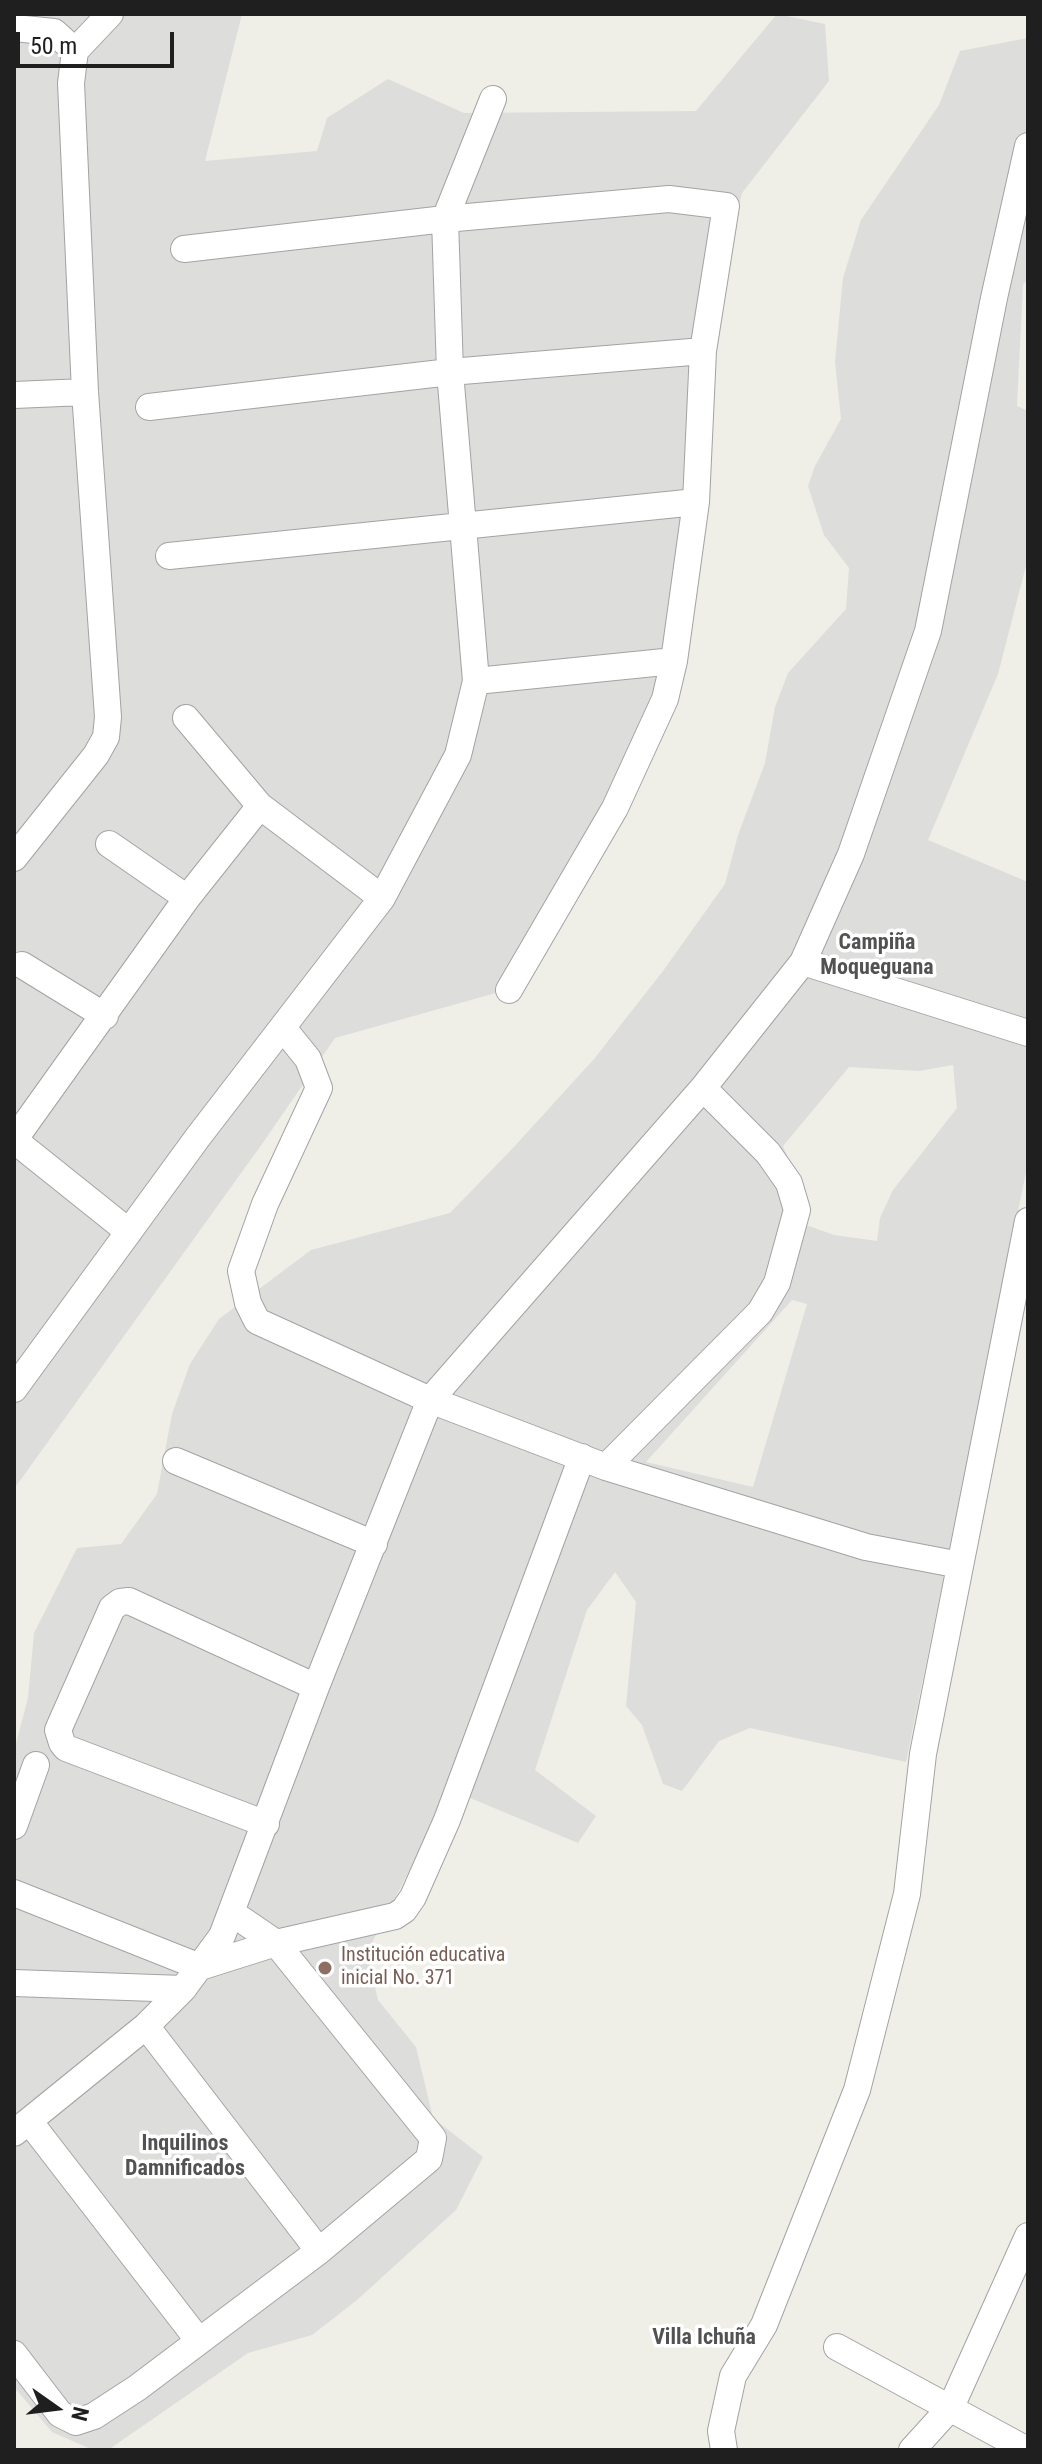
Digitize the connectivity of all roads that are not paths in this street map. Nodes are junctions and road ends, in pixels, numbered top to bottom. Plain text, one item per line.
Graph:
1 (110, 14) edge
2 (14, 28) edge
3 (75, 51) junction
4 (493, 99) dead end
5 (1028, 146) edge
6 (445, 219) junction
7 (184, 249) dead end
8 (703, 351) junction
9 (450, 372) junction
10 (85, 392) junction
11 (14, 395) edge
12 (149, 407) dead end
13 (696, 502) junction
14 (465, 526) junction
15 (169, 556) dead end
16 (674, 661) junction
17 (476, 681) junction
18 (186, 718) dead end
19 (260, 806) junction
20 (109, 844) dead end
21 (14, 858) edge
22 (187, 898) junction
23 (382, 898) junction
24 (803, 962) junction
25 (22, 965) dead end
26 (509, 990) dead end
27 (105, 1016) junction
28 (283, 1028) junction
29 (1028, 1033) edge
30 (703, 1088) junction
31 (14, 1140) edge
32 (1028, 1221) edge
33 (129, 1232) junction
34 (14, 1389) edge
35 (430, 1400) junction
36 (176, 1461) dead end
37 (594, 1462) junction
38 (374, 1544) junction
39 (960, 1565) junction
40 (316, 1687) junction
41 (36, 1765) dead end
42 (266, 1824) junction
43 (14, 1826) edge
44 (14, 1893) edge
45 (232, 1913) junction
46 (276, 1943) junction
47 (200, 1967) junction
48 (14, 1983) edge
49 (183, 1989) junction
50 (146, 2026) junction
51 (21, 2127) edge
52 (1028, 2236) edge
53 (319, 2251) junction
54 (199, 2341) junction
55 (837, 2347) dead end
56 (14, 2354) edge
57 (951, 2407) junction
58 (724, 2450) edge
59 (912, 2450) edge
60 (1027, 2450) edge

1 - 3 street
2 - 3 street
3 - 10 street
4 - 6 street
5 - 24 street
6 - 7 street
6 - 8 street
6 - 9 street
8 - 9 street
8 - 13 street
9 - 12 street
9 - 14 street
10 - 11 street
10 - 21 street
13 - 14 street
13 - 16 street
14 - 15 street
14 - 17 street
16 - 17 street
16 - 26 street
17 - 23 street
18 - 19 street
19 - 22 street
19 - 23 street
20 - 22 street
22 - 27 street
23 - 28 street
24 - 29 street
24 - 30 street
25 - 27 street
27 - 31 street
28 - 33 street
28 - 35 street
30 - 35 street
30 - 37 street
31 - 33 street
32 - 39 street
33 - 34 street
35 - 37 street
35 - 38 street
36 - 38 street
37 - 39 street
37 - 46 street
38 - 40 street
39 - 58 street
40 - 42 street
40 - 42 street
41 - 43 street
42 - 45 street
44 - 47 street
45 - 46 street
45 - 47 street
46 - 47 street
46 - 53 street
47 - 49 street
48 - 49 street
49 - 50 street
50 - 51 street
50 - 53 street
51 - 54 street
52 - 57 street
53 - 54 street
54 - 56 street
55 - 57 street
57 - 59 street
57 - 60 street

